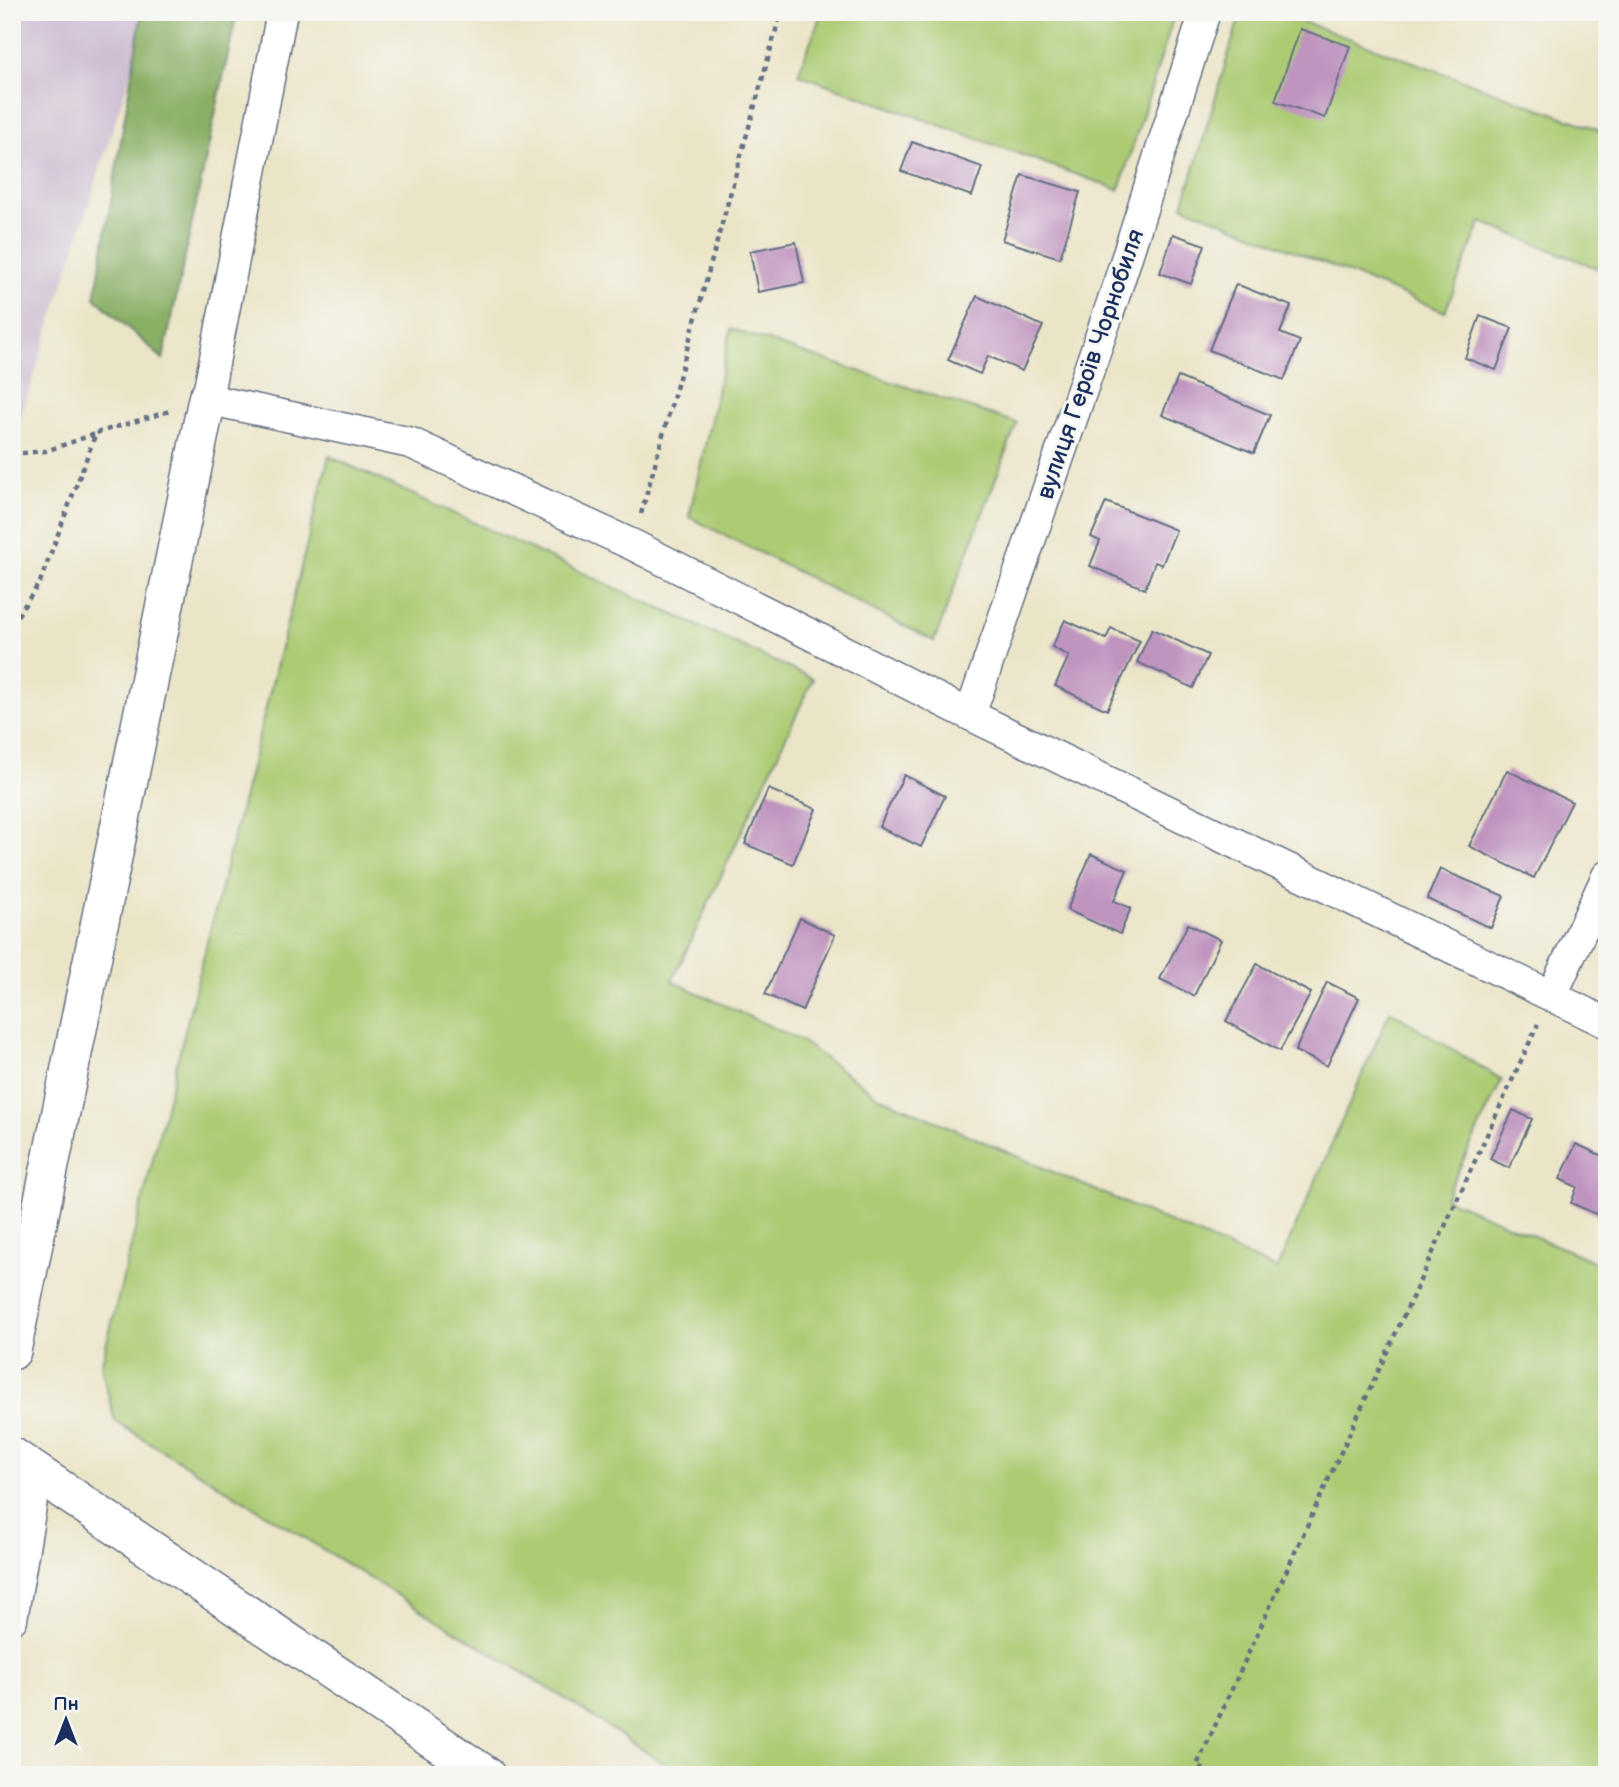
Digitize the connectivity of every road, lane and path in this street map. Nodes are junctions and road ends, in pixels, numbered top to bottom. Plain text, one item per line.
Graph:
1 (282, 12) edge
2 (781, 12) edge
3 (1205, 12) edge
4 (206, 399) junction
5 (96, 433) junction
6 (12, 454) edge
7 (633, 545) junction
8 (12, 624) edge
9 (970, 715) junction
10 (1607, 876) edge
11 (1552, 995) junction
12 (1607, 1023) edge
13 (12, 1351) edge
14 (24, 1464) edge
15 (12, 1619) edge
16 (486, 1775) edge
17 (1212, 1775) edge

1 - 4 street
2 - 7 path
3 - 9 street, вулиця Героїв Чорнобиля
4 - 5 path
4 - 7 street
4 - 13 street
5 - 6 path
5 - 8 path
7 - 9 street
9 - 11 street
10 - 11 street
11 - 12 street
11 - 17 path
14 - 15 street
14 - 16 street

